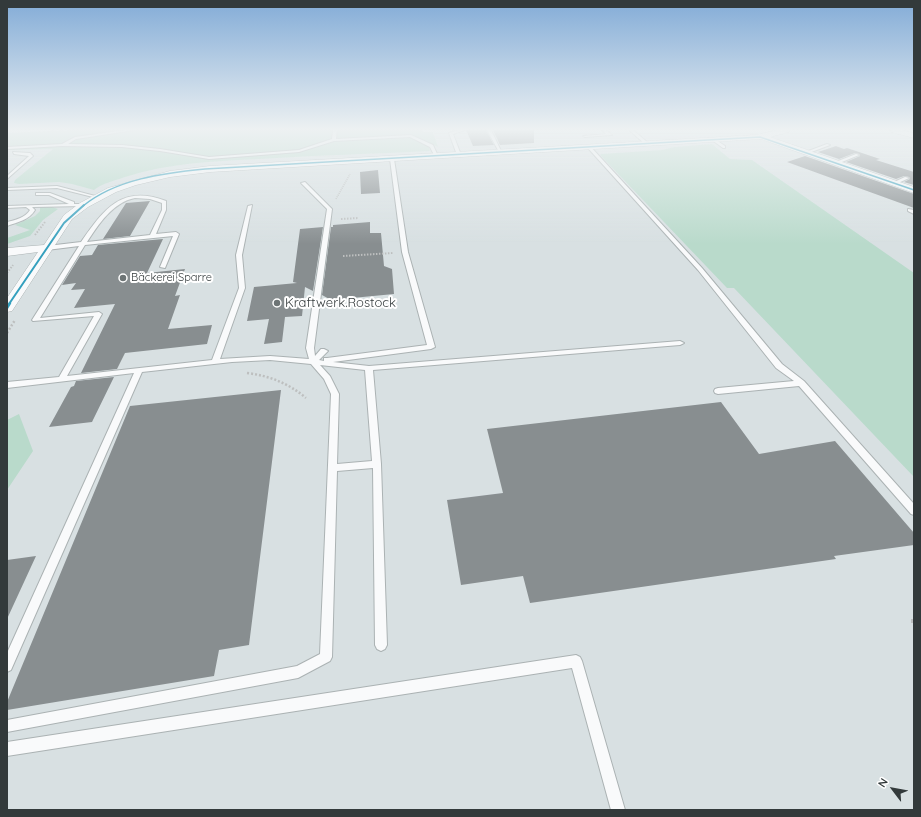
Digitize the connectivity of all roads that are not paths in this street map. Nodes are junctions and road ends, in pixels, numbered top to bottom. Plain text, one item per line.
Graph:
1 (18, 168) edge
2 (246, 168) edge
3 (393, 168) edge
4 (608, 168) edge
5 (849, 168) edge
6 (7, 178) edge
7 (907, 178) dead end
8 (303, 183) dead end
9 (894, 183) junction
10 (7, 189) edge
11 (914, 190) edge
12 (38, 194) dead end
13 (97, 197) junction
14 (79, 205) junction
15 (27, 206) junction
16 (250, 206) dead end
17 (7, 207) edge
18 (7, 224) edge
19 (152, 236) junction
20 (82, 245) junction
21 (47, 248) junction
22 (7, 252) edge
23 (163, 267) dead end
24 (7, 308) edge
25 (680, 343) dead end
26 (324, 351) dead end
27 (216, 362) junction
28 (312, 362) junction
29 (369, 368) junction
30 (139, 371) junction
31 (62, 378) junction
32 (801, 383) junction
33 (7, 384) edge
34 (718, 392) dead end
35 (377, 464) junction
36 (333, 468) junction
37 (914, 511) edge
38 (381, 646) dead end
39 (7, 666) edge
40 (7, 726) edge
41 (7, 748) edge
42 (618, 810) edge

1 - 6 lane
2 - 13 street
3 - 28 lane
4 - 32 lane
5 - 9 street
7 - 9 lane
8 - 28 lane
9 - 11 street
10 - 13 lane
12 - 14 lane
13 - 14 street
14 - 15 lane
14 - 21 street
15 - 17 lane
15 - 18 lane
16 - 27 lane
19 - 20 lane
19 - 20 lane
19 - 23 lane
20 - 21 lane
20 - 31 lane
21 - 22 street
21 - 24 street
25 - 29 lane
26 - 28 lane
27 - 28 lane
27 - 30 lane
28 - 29 lane
28 - 36 lane
29 - 35 lane
30 - 31 lane
30 - 39 lane
31 - 33 lane
32 - 34 lane
32 - 37 lane
35 - 36 lane
35 - 38 lane
36 - 40 lane
41 - 42 lane

